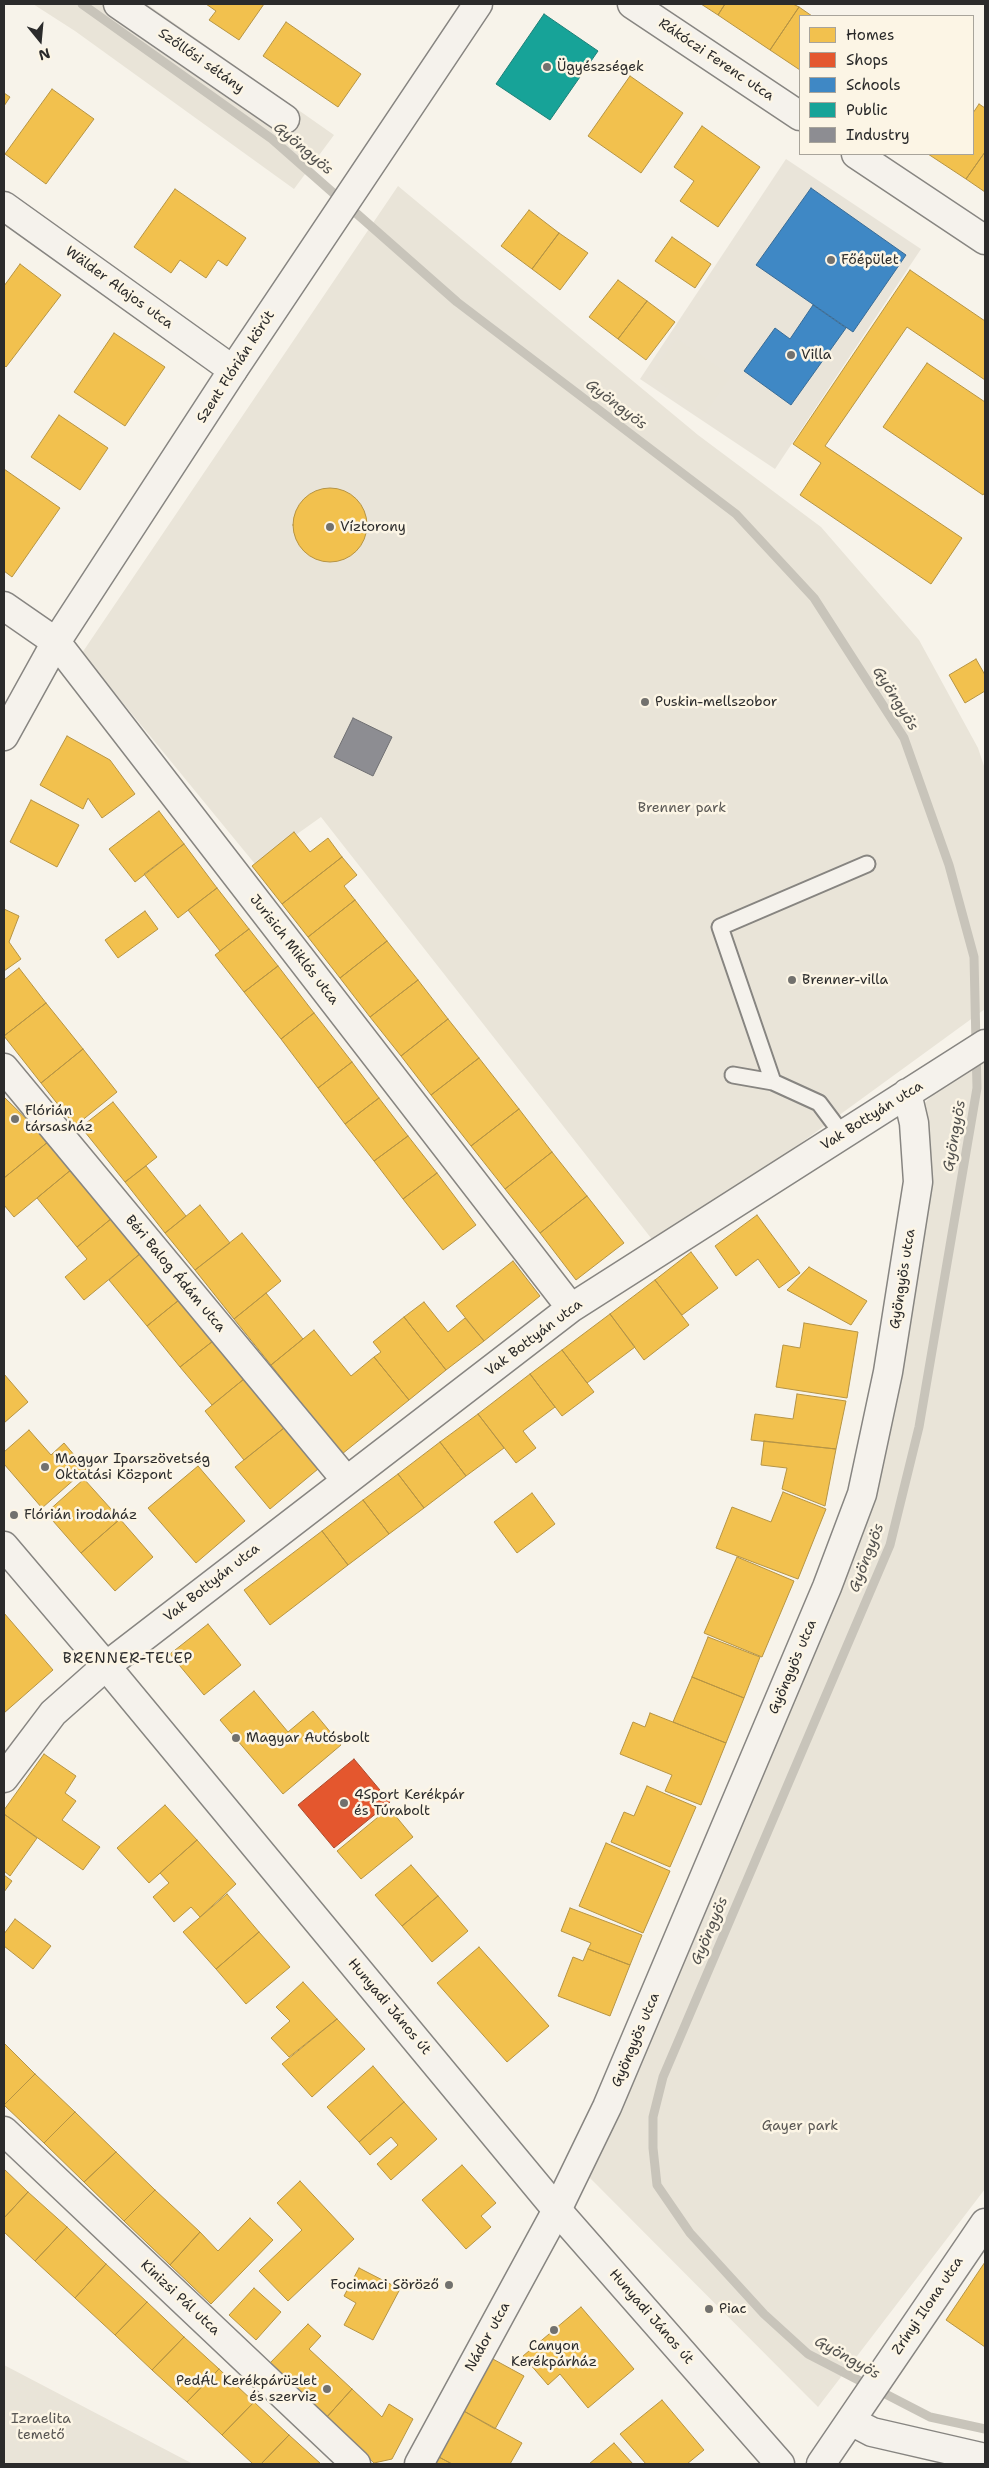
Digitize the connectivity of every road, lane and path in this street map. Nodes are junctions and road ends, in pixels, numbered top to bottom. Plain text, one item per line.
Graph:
1 (118, 4) edge
2 (478, 4) edge
3 (632, 4) edge
4 (799, 115) edge
5 (285, 119) dead end
6 (858, 155) edge
7 (4, 206) edge
8 (985, 240) edge
9 (233, 370) junction
10 (4, 606) edge
11 (56, 642) junction
12 (4, 736) edge
13 (867, 864) dead end
14 (985, 1044) edge
15 (4, 1068) edge
16 (733, 1075) dead end
17 (772, 1082) junction
18 (907, 1094) junction
19 (842, 1135) junction
20 (571, 1308) junction
21 (346, 1480) junction
22 (4, 1546) edge
23 (106, 1666) junction
24 (4, 1778) edge
25 (4, 2131) edge
26 (557, 2210) junction
27 (985, 2223) edge
28 (854, 2416) junction
29 (985, 2458) edge
30 (356, 2464) edge
31 (419, 2464) edge
32 (780, 2464) edge
33 (821, 2464) edge

1 - 5 street, Szőllősi sétány
2 - 9 street, Szent Flórián körút
3 - 4 street, Rákóczi Ferenc utca
6 - 8 street
7 - 9 street, Wälder Alajos utca
9 - 11 street, Szent Flórián körút
10 - 11 street, Jurisich Miklós utca
11 - 12 street, Szent Flórián körút
11 - 20 street, Jurisich Miklós utca
13 - 17 lane
14 - 18 street, Vak Bottyán utca
15 - 21 street, Béri Balog Ádám utca
16 - 17 lane
17 - 19 lane
18 - 19 street, Vak Bottyán utca
18 - 26 street, Gyöngyös utca
19 - 20 street, Vak Bottyán utca
20 - 21 street, Vak Bottyán utca
21 - 23 street, Vak Bottyán utca
22 - 23 street, Hunyadi János út
23 - 24 street, Vak Bottyán utca
23 - 26 street, Hunyadi János út
25 - 30 street, Kinizsi Pál utca
26 - 31 street, Nádor utca
26 - 32 street, Hunyadi János út
27 - 28 street, Zrínyi Ilona utca
28 - 29 street
28 - 33 street, Zrínyi Ilona utca

